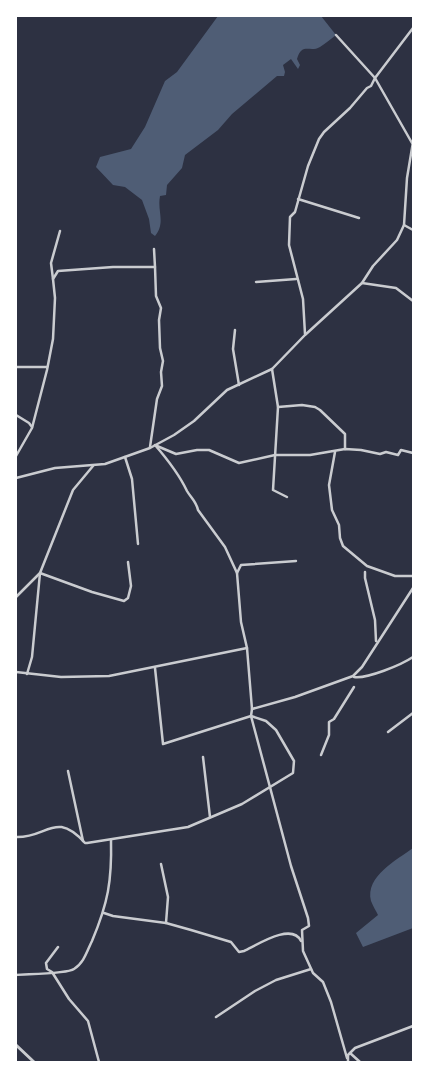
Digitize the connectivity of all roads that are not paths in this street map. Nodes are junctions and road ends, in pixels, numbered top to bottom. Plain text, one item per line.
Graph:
1 (413, 28) edge
2 (336, 35) dead end
3 (375, 78) junction
4 (413, 143) edge
5 (298, 199) junction
6 (359, 218) dead end
7 (404, 225) junction
8 (413, 230) edge
9 (60, 231) dead end
10 (154, 249) dead end
11 (155, 267) junction
12 (296, 278) junction
13 (53, 280) junction
14 (256, 282) dead end
15 (362, 283) junction
16 (413, 301) edge
17 (235, 330) dead end
18 (305, 335) junction
19 (16, 367) edge
20 (47, 367) junction
21 (272, 369) junction
22 (239, 385) junction
23 (278, 407) junction
24 (16, 415) edge
25 (32, 428) junction
26 (155, 445) junction
27 (150, 448) junction
28 (345, 449) junction
29 (335, 452) junction
30 (413, 452) edge
31 (275, 455) junction
32 (16, 456) edge
33 (125, 457) junction
34 (93, 466) junction
35 (16, 478) edge
36 (287, 497) dead end
37 (138, 544) dead end
38 (296, 561) dead end
39 (128, 562) dead end
40 (365, 572) dead end
41 (40, 573) junction
42 (237, 573) junction
43 (413, 576) edge
44 (413, 588) edge
45 (16, 597) edge
46 (376, 642) junction
47 (247, 648) junction
48 (413, 657) edge
49 (155, 668) junction
50 (16, 672) edge
51 (27, 674) junction
52 (353, 676) junction
53 (354, 687) dead end
54 (252, 709) junction
55 (413, 713) edge
56 (251, 716) junction
57 (388, 732) dead end
58 (321, 755) dead end
59 (203, 757) dead end
60 (68, 771) dead end
61 (270, 786) junction
62 (210, 817) junction
63 (16, 837) edge
64 (111, 840) junction
65 (84, 841) junction
66 (161, 864) dead end
67 (104, 913) junction
68 (166, 923) junction
69 (302, 942) junction
70 (58, 947) dead end
71 (311, 969) junction
72 (52, 972) junction
73 (16, 975) edge
74 (216, 1017) dead end
75 (413, 1026) edge
76 (16, 1044) edge
77 (350, 1053) junction
78 (347, 1060) edge
79 (34, 1062) edge
80 (100, 1062) edge
81 (360, 1062) edge

1 - 3 street
2 - 3 street
3 - 4 street
3 - 5 street
4 - 7 street
5 - 6 street
5 - 12 street
7 - 8 street
7 - 15 street
9 - 13 street
10 - 11 street
11 - 13 street
11 - 27 street
12 - 14 street
12 - 18 street
13 - 20 street
15 - 16 street
15 - 18 street
17 - 22 street
18 - 21 street
19 - 20 street
20 - 25 street
21 - 22 street
21 - 23 street
22 - 26 street
23 - 28 street
23 - 31 street
24 - 25 street
25 - 32 street
26 - 27 street
26 - 31 street
26 - 42 street
27 - 33 street
28 - 29 street
28 - 30 street
29 - 31 street
29 - 43 street
31 - 36 street
33 - 34 street
33 - 37 street
34 - 35 street
34 - 41 street
38 - 42 street
39 - 41 street
40 - 46 street
41 - 45 street
41 - 51 street
42 - 47 street
44 - 46 street
46 - 52 street
47 - 49 street
47 - 54 street
48 - 52 street
49 - 51 street
49 - 56 street
50 - 51 street
52 - 54 street
53 - 58 street
54 - 56 street
55 - 57 street
56 - 61 street
56 - 61 street
59 - 62 street
60 - 65 street
61 - 62 street
61 - 69 street
62 - 64 street
63 - 65 street
64 - 65 street
64 - 67 street
66 - 68 street
67 - 68 street
67 - 72 street
68 - 69 street
69 - 71 street
70 - 72 street
71 - 74 street
71 - 78 street
72 - 73 street
72 - 80 street
75 - 77 street
76 - 79 street
77 - 78 street
77 - 81 street

